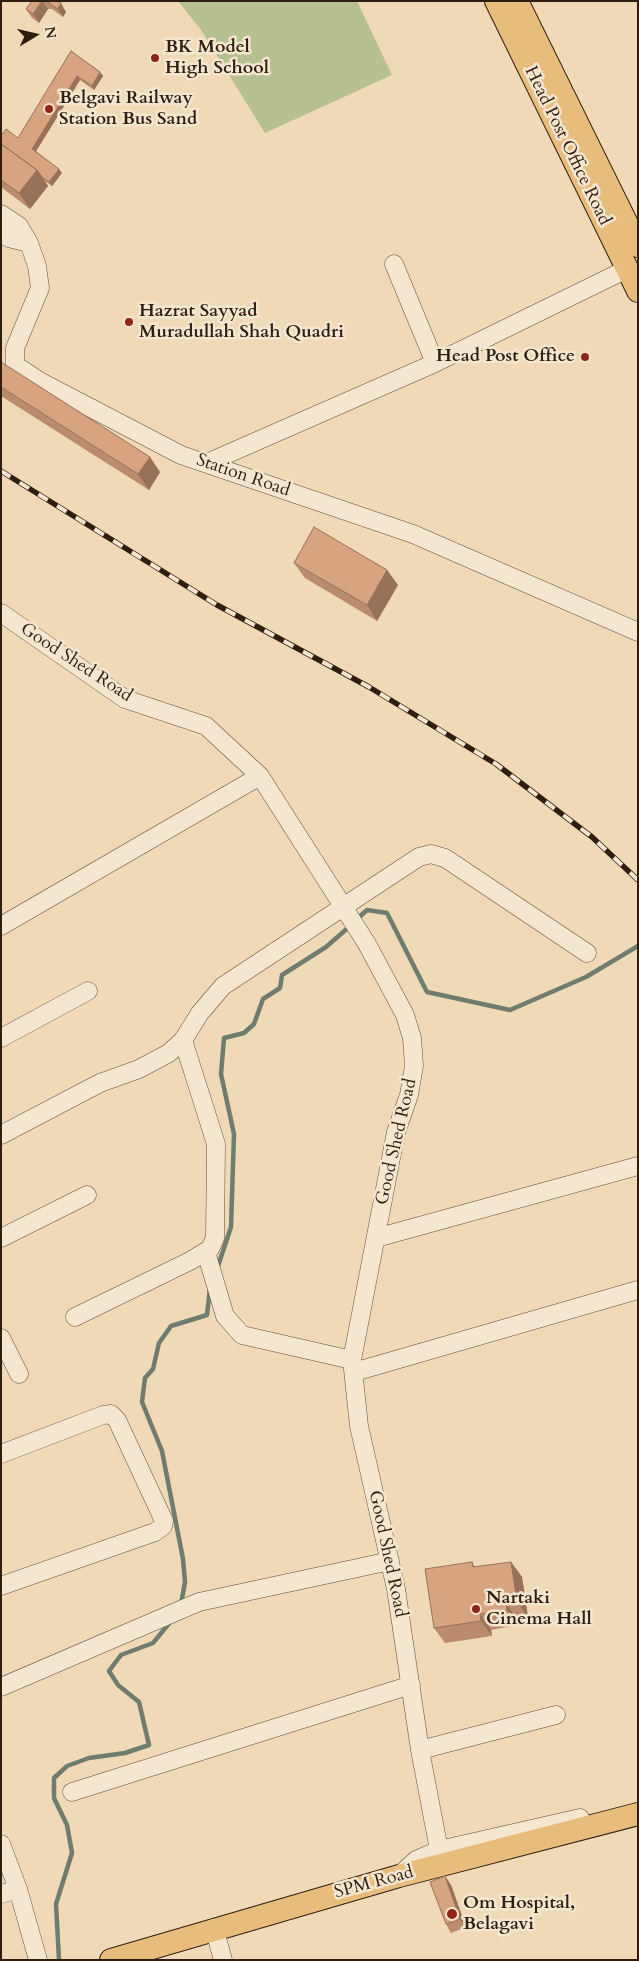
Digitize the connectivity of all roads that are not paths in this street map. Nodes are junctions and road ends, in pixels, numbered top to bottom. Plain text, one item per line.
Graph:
1 (496, 1) edge
2 (517, 1) edge
3 (1, 214) edge
4 (1, 233) edge
5 (29, 243) junction
6 (638, 246) edge
7 (394, 264) dead end
8 (627, 269) junction
9 (638, 291) edge
10 (435, 363) junction
11 (207, 463) junction
12 (1, 613) edge
13 (638, 632) edge
14 (260, 776) junction
15 (351, 918) junction
16 (1, 926) edge
17 (588, 954) dead end
18 (88, 991) dead end
19 (1, 1038) edge
20 (183, 1040) junction
21 (1, 1135) edge
22 (638, 1166) edge
23 (87, 1195) dead end
24 (1, 1238) edge
25 (376, 1238) junction
26 (206, 1252) junction
27 (638, 1290) edge
28 (75, 1317) dead end
29 (1, 1338) edge
30 (353, 1366) junction
31 (19, 1374) dead end
32 (1, 1454) edge
33 (390, 1561) junction
34 (1, 1586) edge
35 (411, 1685) junction
36 (1, 1687) edge
37 (556, 1714) dead end
38 (420, 1750) junction
39 (72, 1792) dead end
40 (638, 1806) edge
41 (638, 1814) edge
42 (638, 1825) edge
43 (1, 1844) edge
44 (439, 1850) junction
45 (400, 1876) junction
46 (10, 1892) edge
47 (214, 1928) junction
48 (38, 1960) edge
49 (111, 1960) edge
50 (223, 1960) edge

1 - 8 main road, Head Post Office Road
2 - 6 main road, Head Post Office Road
3 - 5 street, Station Road
4 - 5 street
5 - 11 street, Station Road
7 - 10 street
8 - 9 main road, Head Post Office Road
8 - 10 street
10 - 11 street
11 - 13 street, Station Road
12 - 14 street, Good Shed Road
14 - 15 street, Good Shed Road
14 - 16 street
15 - 17 street
15 - 20 street
15 - 25 street, Good Shed Road
18 - 19 street
20 - 21 street
20 - 26 street
22 - 25 street
23 - 24 street
25 - 30 street, Good Shed Road
26 - 28 street
26 - 30 street
27 - 30 street
29 - 31 street
30 - 33 street, Good Shed Road
32 - 34 street
33 - 35 street, Good Shed Road
33 - 36 street
35 - 38 street, Good Shed Road
35 - 39 street
37 - 38 street
38 - 44 street, Good Shed Road
40 - 44 street
41 - 45 main road, SPM Road
42 - 45 street
43 - 46 street
44 - 45 street
45 - 47 main road, SPM Road
46 - 48 street
47 - 49 main road, SPM Road
47 - 50 street

